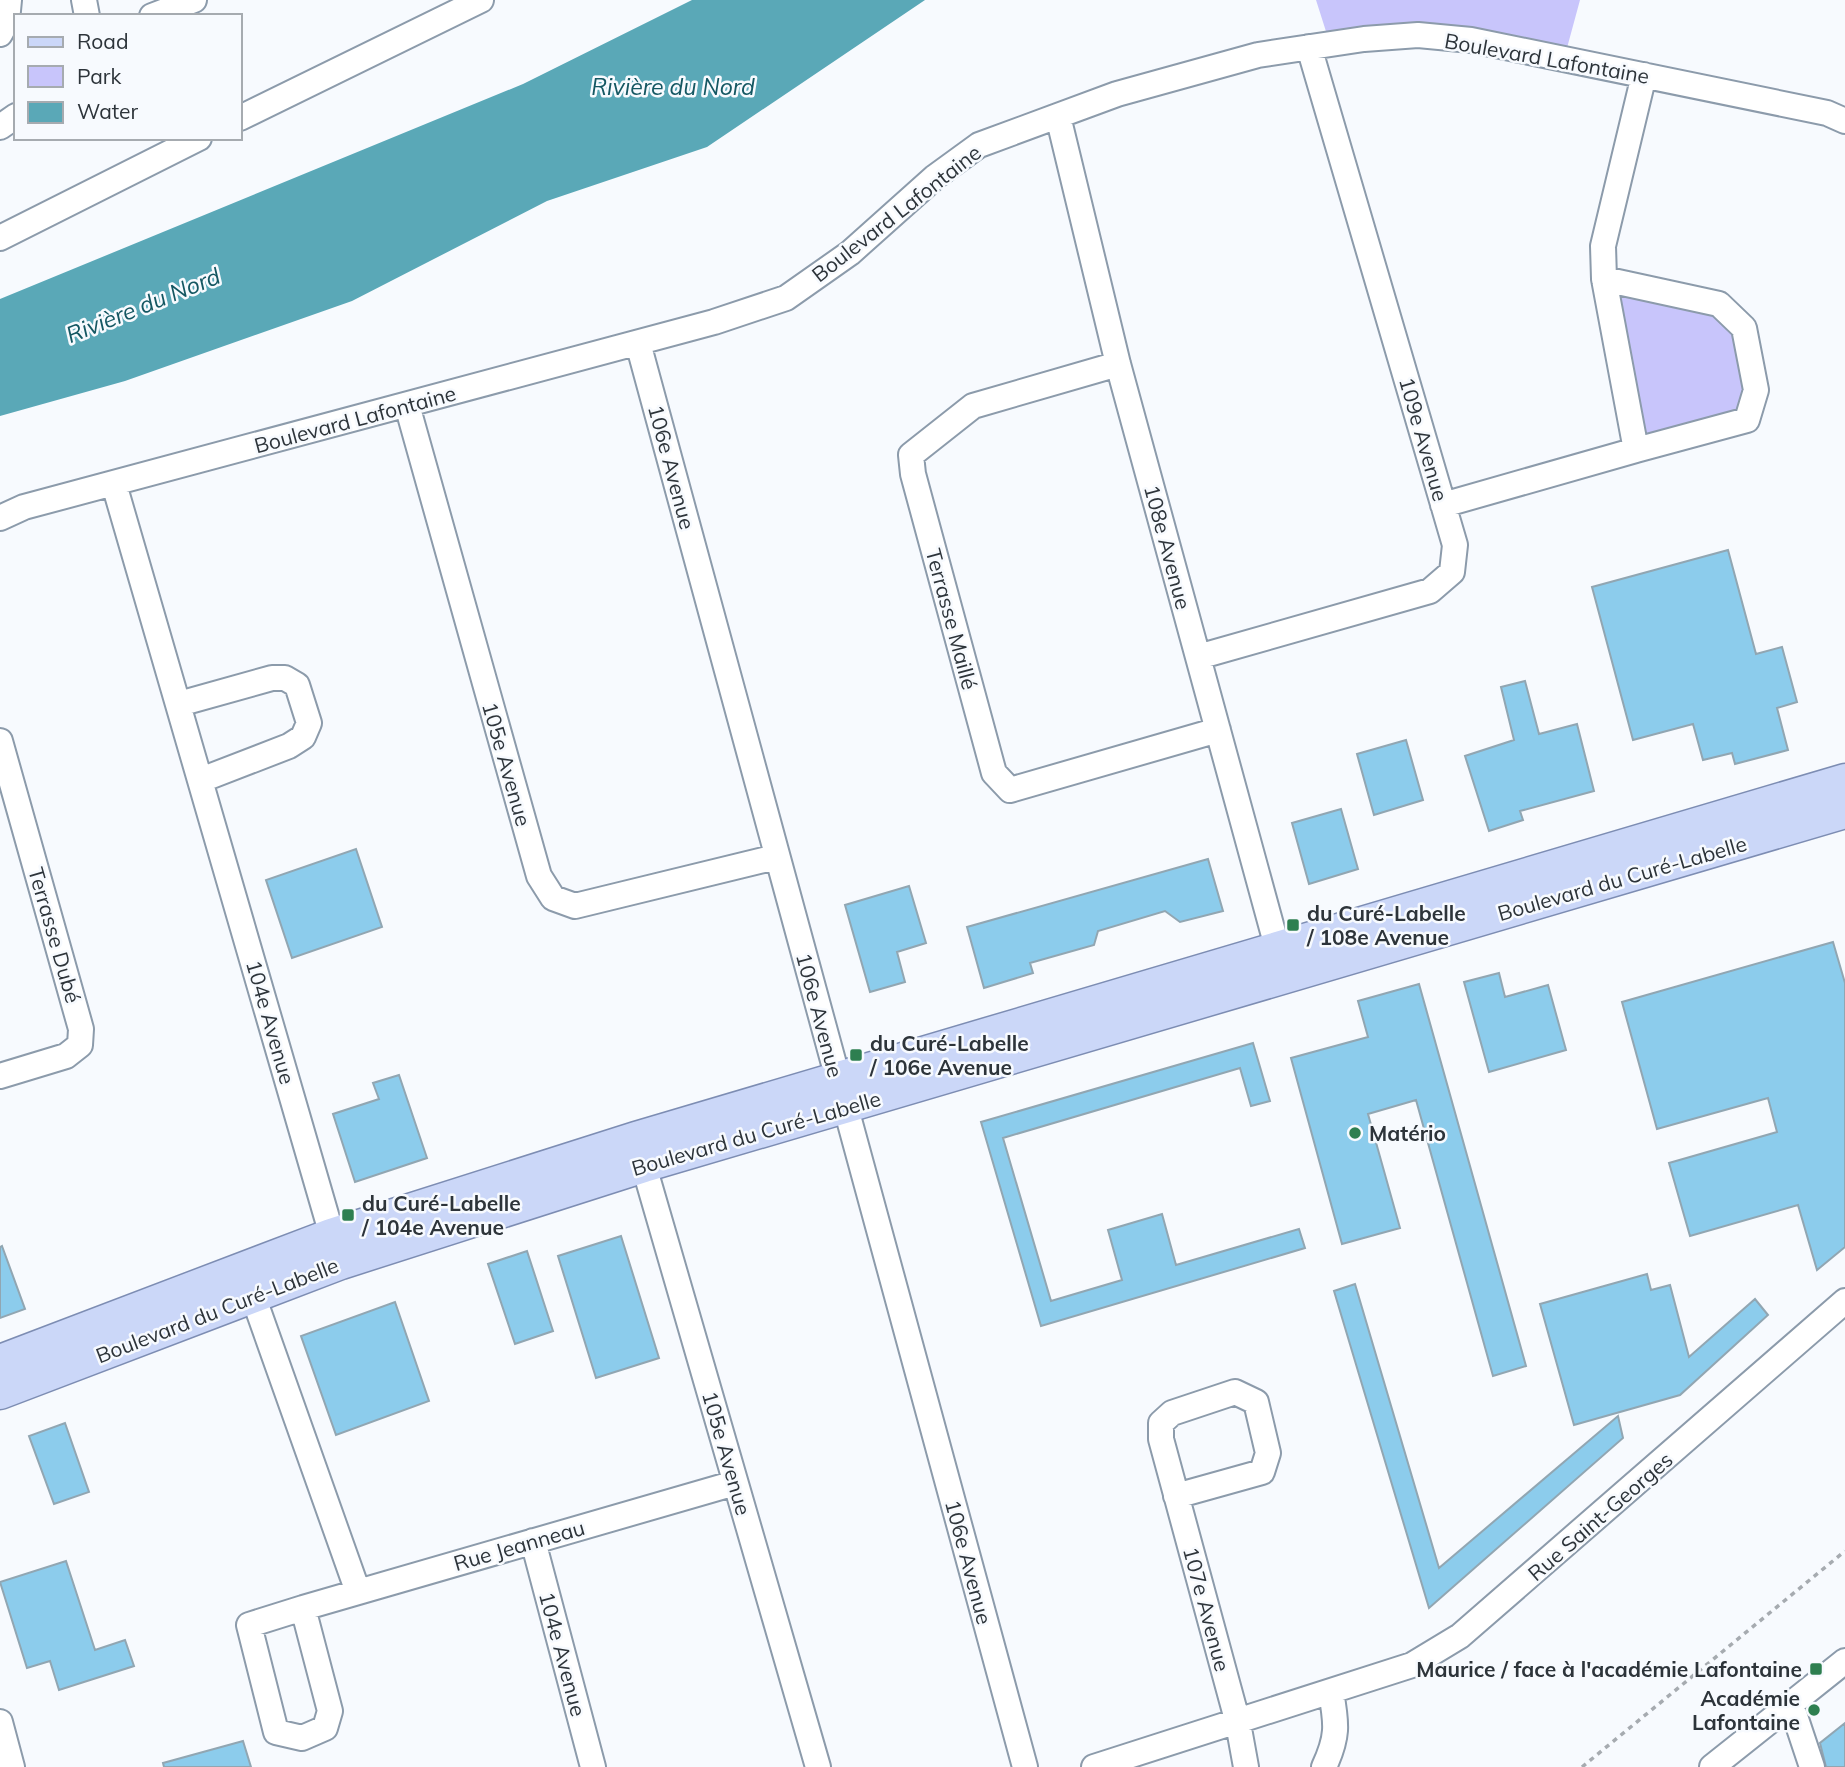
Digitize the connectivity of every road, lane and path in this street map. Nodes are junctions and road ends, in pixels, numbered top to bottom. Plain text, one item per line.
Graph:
1 (9, 0) edge
2 (194, 0) edge
3 (481, 0) edge
4 (157, 14) edge
5 (0, 34) edge
6 (1309, 47) junction
7 (1644, 75) junction
8 (1058, 116) junction
9 (242, 117) edge
10 (1845, 121) edge
11 (195, 140) edge
12 (0, 238) edge
13 (1604, 279) junction
14 (638, 343) junction
15 (1118, 364) junction
16 (407, 405) junction
17 (1636, 450) junction
18 (114, 484) junction
19 (1443, 505) junction
20 (0, 518) edge
21 (1198, 657) junction
22 (179, 704) junction
23 (1218, 730) junction
24 (0, 741) edge
25 (201, 780) junction
26 (1845, 780) edge
27 (1845, 812) edge
28 (1648, 856) junction
29 (776, 857) junction
30 (1281, 962) junction
31 (0, 1076) edge
32 (841, 1093) junction
33 (640, 1152) junction
34 (336, 1249) junction
35 (247, 1281) junction
36 (1845, 1301) edge
37 (0, 1361) edge
38 (0, 1392) edge
39 (735, 1483) junction
40 (1176, 1496) junction
41 (533, 1541) junction
42 (1845, 1551) edge
43 (358, 1592) junction
44 (303, 1608) junction
45 (1845, 1661) edge
46 (1331, 1692) junction
47 (1791, 1704) junction
48 (0, 1722) edge
49 (1238, 1723) junction
50 (12, 1767) edge
51 (593, 1767) edge
52 (818, 1767) edge
53 (1025, 1767) edge
54 (1094, 1767) edge
55 (1246, 1767) edge
56 (1324, 1767) edge
57 (1582, 1767) edge
58 (1712, 1767) edge
59 (1812, 1767) edge

1 - 5 street
2 - 4 street
3 - 9 street
6 - 7 street, Boulevard Lafontaine
6 - 8 street, Boulevard Lafontaine
6 - 19 street, 109e Avenue
7 - 10 street, Boulevard Lafontaine
7 - 13 street
8 - 14 street, Boulevard Lafontaine
8 - 15 street, 108e Avenue
11 - 12 street
13 - 17 street
13 - 17 street
14 - 16 street, Boulevard Lafontaine
14 - 29 street, 106e Avenue
15 - 21 street, 108e Avenue
15 - 23 street, Terrasse Maillé
16 - 18 street, Boulevard Lafontaine
16 - 29 street, 105e Avenue
17 - 19 street
18 - 20 street, Boulevard Lafontaine
18 - 22 street, 104e Avenue
19 - 21 street, 109e Avenue
21 - 23 street, 108e Avenue
22 - 25 street, 104e Avenue
22 - 25 street
23 - 30 street, 108e Avenue
24 - 31 street, Terrasse Dubé
25 - 34 street, 104e Avenue
26 - 28 main road, Boulevard du Curé-Labelle
27 - 28 main road, Boulevard du Curé-Labelle
28 - 30 main road, Boulevard du Curé-Labelle
29 - 32 street, 106e Avenue
30 - 32 main road, Boulevard du Curé-Labelle
32 - 33 main road, Boulevard du Curé-Labelle
32 - 53 street, 106e Avenue
33 - 34 main road, Boulevard du Curé-Labelle
33 - 39 street, 105e Avenue
34 - 35 main road, Boulevard du Curé-Labelle
35 - 37 main road, Boulevard du Curé-Labelle
35 - 38 main road, Boulevard du Curé-Labelle
35 - 43 street
36 - 46 street, Rue Saint-Georges
39 - 41 street, Rue Jeanneau
39 - 52 street, 105e Avenue
40 - 40 street, 107e Avenue
40 - 49 street, 107e Avenue
41 - 43 street, Rue Jeanneau
41 - 51 street, 104e Avenue
42 - 57 path
43 - 44 street, Rue Jeanneau
44 - 44 street, Rue Jeanneau
45 - 47 street
46 - 49 street, Rue Saint-Georges
46 - 56 street
47 - 58 street
47 - 59 street
48 - 50 street
49 - 54 street, Rue Saint-Georges
49 - 55 street

